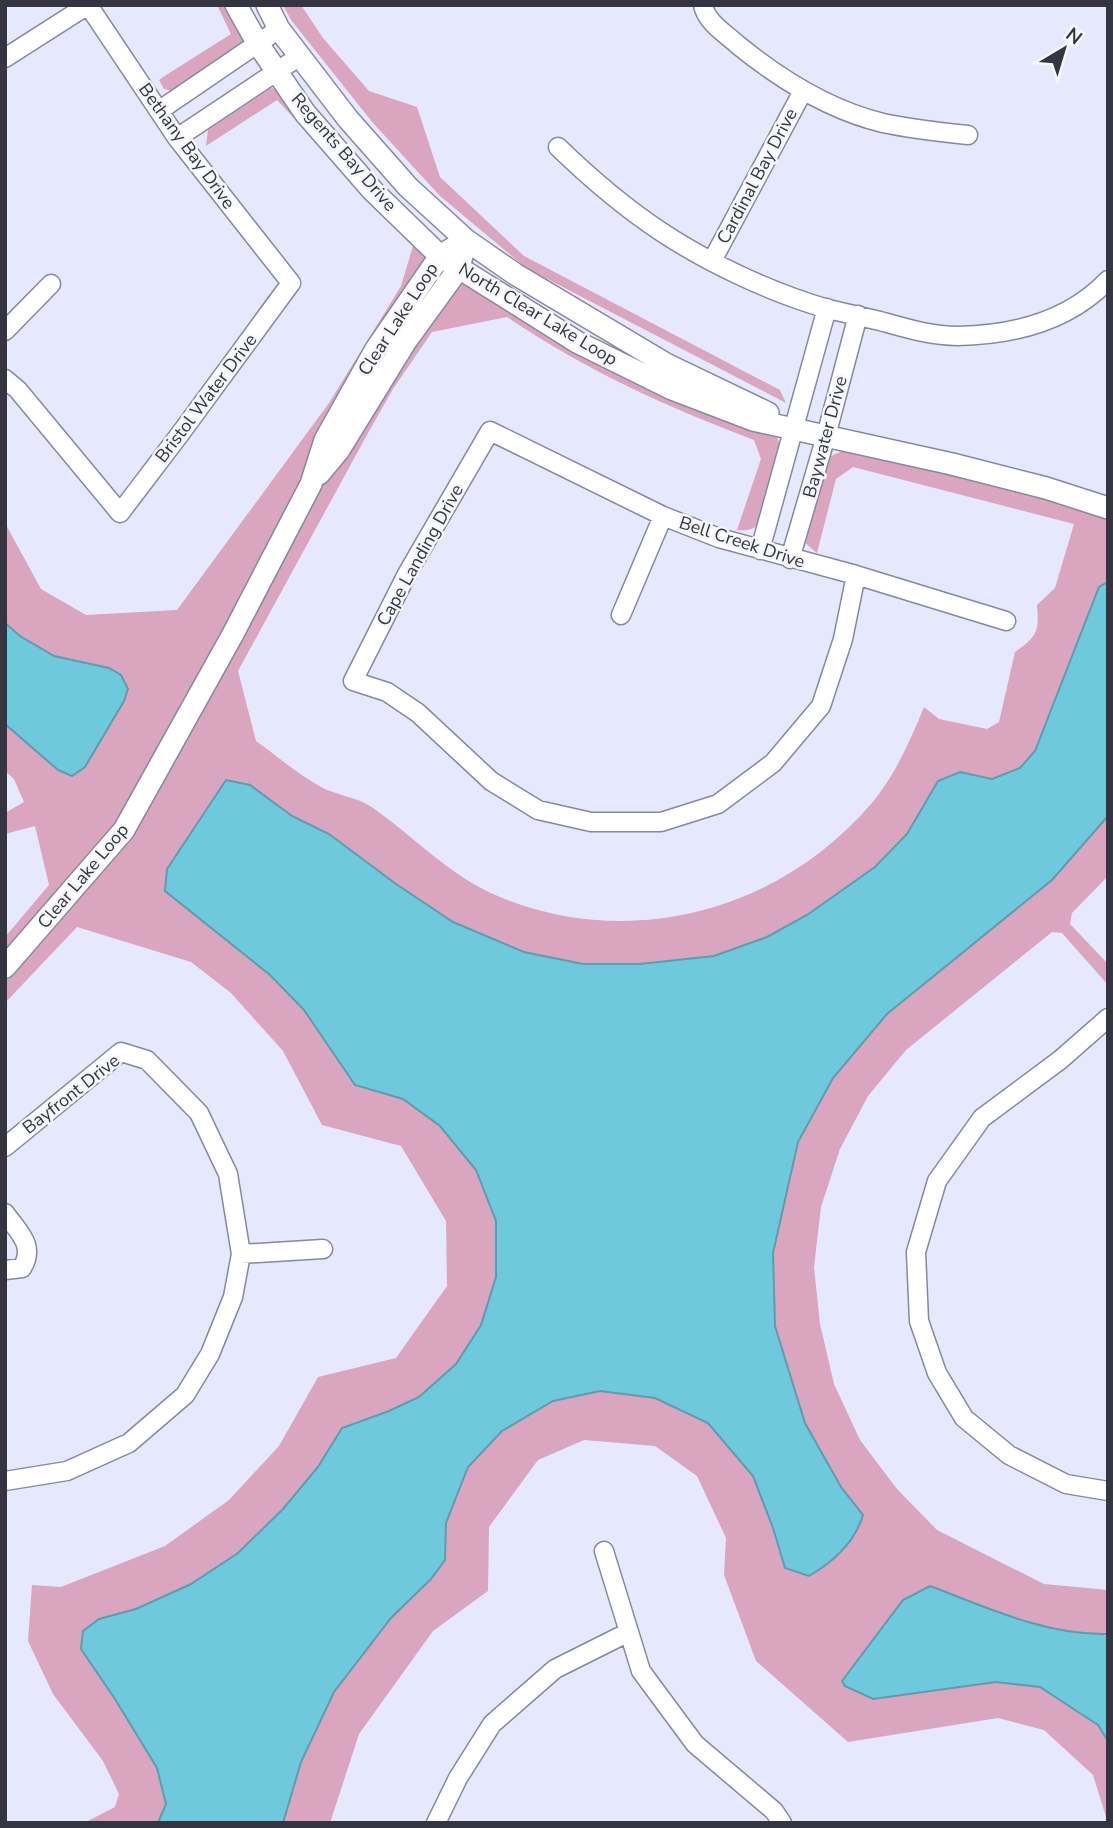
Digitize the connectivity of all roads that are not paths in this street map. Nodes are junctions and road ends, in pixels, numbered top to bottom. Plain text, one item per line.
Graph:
1 (88, 5) edge
2 (236, 5) edge
3 (267, 5) edge
4 (703, 5) edge
5 (279, 29) junction
6 (258, 44) junction
7 (300, 56) junction
8 (5, 58) edge
9 (277, 72) junction
10 (803, 91) junction
11 (160, 110) junction
12 (968, 135) dead end
13 (177, 138) junction
14 (558, 147) dead end
15 (466, 240) junction
16 (440, 256) junction
17 (712, 261) junction
18 (459, 268) junction
19 (1108, 280) edge
20 (291, 283) joint
21 (51, 284) dead end
22 (827, 308) junction
23 (858, 315) junction
24 (5, 331) edge
25 (5, 379) edge
26 (794, 427) junction
27 (490, 431) joint
28 (826, 436) junction
29 (311, 484) junction
30 (1108, 508) edge
31 (663, 516) junction
32 (760, 550) junction
33 (790, 559) junction
34 (856, 575) junction
35 (621, 615) dead end
36 (1006, 621) dead end
37 (5, 967) edge
38 (1108, 1018) edge
39 (5, 1147) edge
40 (5, 1213) edge
41 (323, 1249) dead end
42 (241, 1254) junction
43 (5, 1270) edge
44 (5, 1480) edge
45 (1108, 1491) edge
46 (604, 1551) dead end
47 (629, 1632) junction
48 (436, 1823) edge
49 (782, 1823) edge

1 - 8 street
1 - 11 street, Bethany Bay Drive
2 - 6 street, Regents Bay Drive
3 - 5 street, Regents Bay Drive
4 - 10 street
5 - 6 street
5 - 7 street, Regents Bay Drive
6 - 9 street, Regents Bay Drive
6 - 11 street
7 - 9 street
7 - 15 street, Regents Bay Drive
9 - 13 street
9 - 16 street, Regents Bay Drive
10 - 12 street
10 - 17 street, Cardinal Bay Drive
11 - 13 street, Bethany Bay Drive
13 - 20 street, Bethany Bay Drive
14 - 17 street
15 - 16 street, Clear Lake Loop
15 - 18 street, Clear Lake Loop
15 - 26 street, North Clear Lake Loop
16 - 18 street, North Clear Lake Loop
16 - 29 street, Clear Lake Loop
17 - 22 street
18 - 26 street, North Clear Lake Loop
18 - 29 street, Clear Lake Loop
19 - 23 street
20 - 25 street, Bristol Water Drive
21 - 24 street
22 - 23 street
22 - 26 street, Baywater Drive
23 - 28 street, Baywater Drive
26 - 28 street, North Clear Lake Loop
26 - 32 street, Baywater Drive
27 - 31 street, Bell Creek Drive
27 - 34 street, Cape Landing Drive
28 - 30 street, North Clear Lake Loop
28 - 33 street, Baywater Drive
29 - 37 street, Clear Lake Loop
31 - 32 street, Bell Creek Drive
31 - 35 street
32 - 33 street, Bell Creek Drive
33 - 34 street, Bell Creek Drive
34 - 36 street, Bell Creek Drive
38 - 45 street
39 - 42 street, Bayfront Drive
40 - 43 street
41 - 42 street
42 - 44 street, Bayfront Drive
46 - 47 street
47 - 48 street
47 - 49 street

